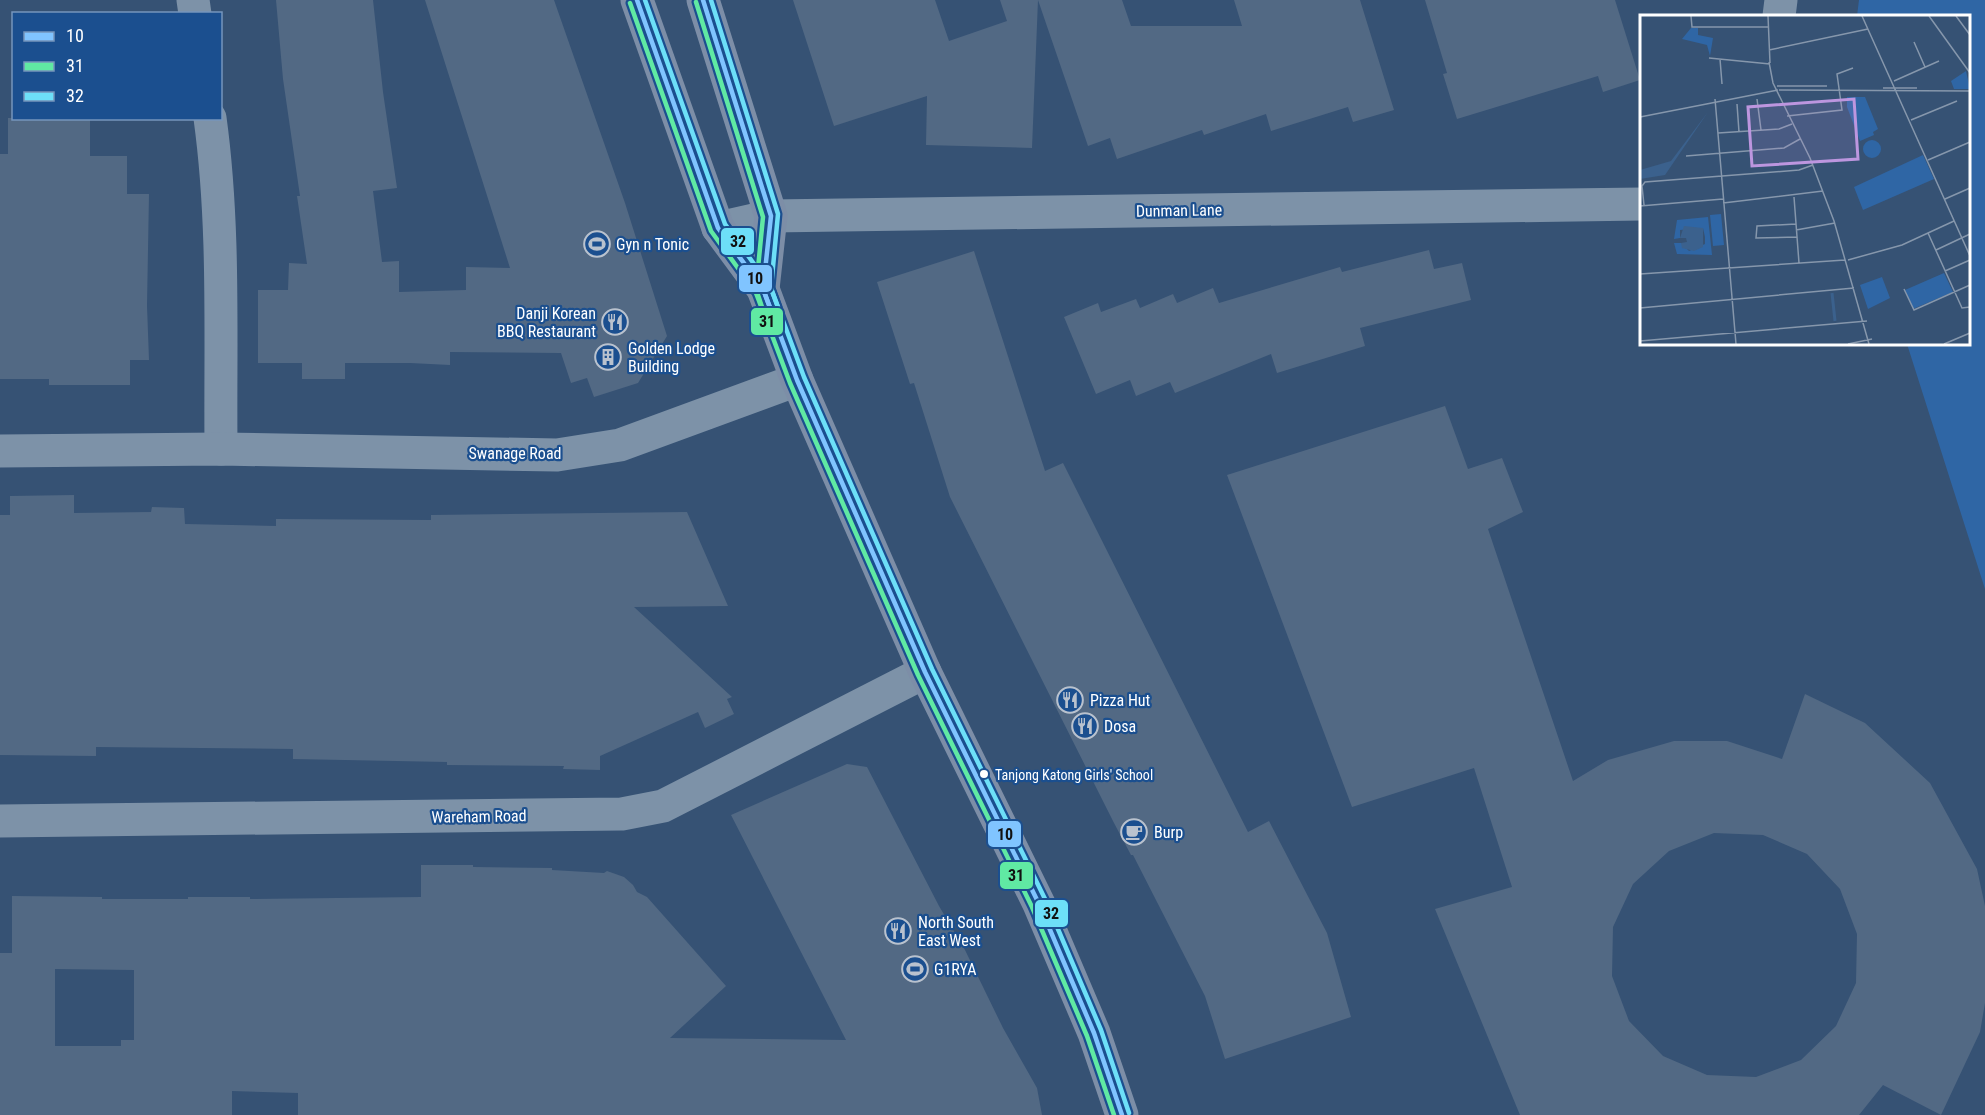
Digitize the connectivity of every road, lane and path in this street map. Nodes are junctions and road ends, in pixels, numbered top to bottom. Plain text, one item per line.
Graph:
1 (637, 0) edge
2 (703, 0) edge
3 (1781, 0) edge
4 (1779, 15) edge
5 (210, 120) edge
6 (1640, 204) edge
7 (771, 216) junction
8 (718, 228) junction
9 (763, 289) junction
10 (797, 380) junction
11 (221, 449) junction
12 (0, 452) edge
13 (925, 672) junction
14 (0, 821) edge
15 (1122, 1115) edge

1 - 8 main road
2 - 7 main road
3 - 4 street
5 - 11 street
6 - 7 street, Dunman Lane
7 - 8 street, Dunman Lane
7 - 9 main road
8 - 9 main road
9 - 10 main road
10 - 11 street, Swanage Road
10 - 13 main road
11 - 12 street, Swanage Road
13 - 14 street, Wareham Road
13 - 15 main road

